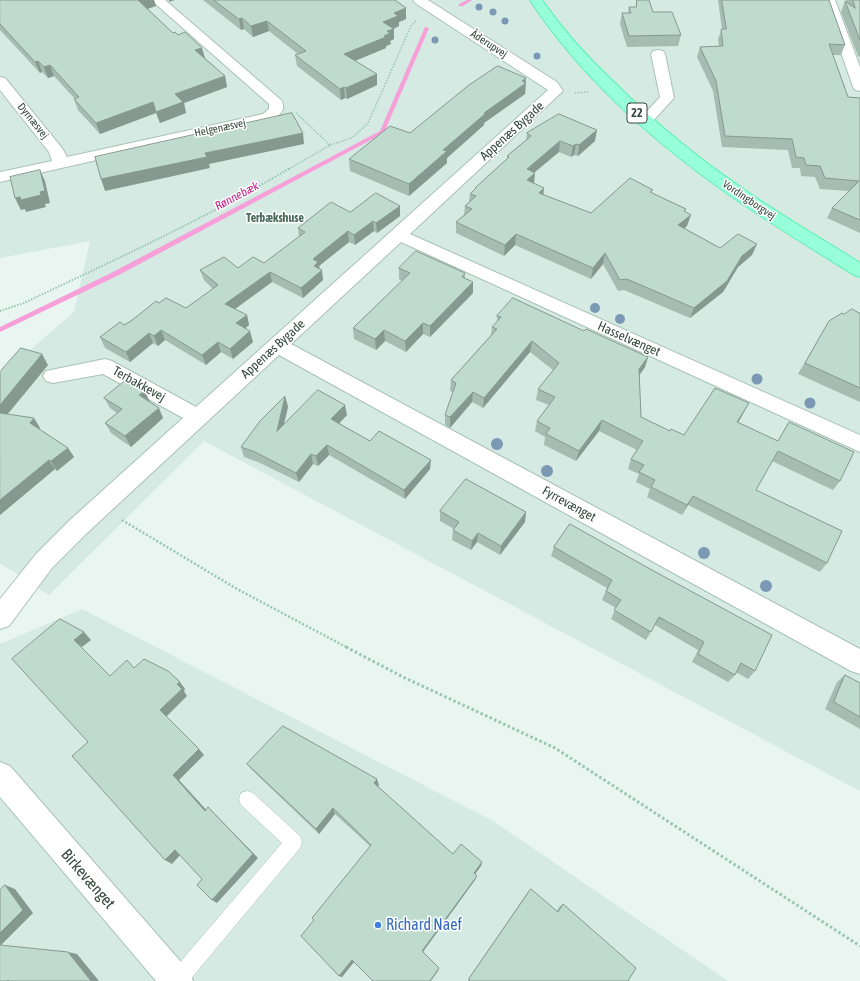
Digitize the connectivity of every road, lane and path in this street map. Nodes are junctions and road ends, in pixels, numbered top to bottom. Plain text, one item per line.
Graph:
1 (157, 0) edge
2 (419, 0) edge
3 (536, 0) edge
4 (829, 0) edge
5 (434, 9) junction
6 (658, 54) dead end
7 (0, 81) edge
8 (860, 87) edge
9 (556, 91) joint
10 (276, 109) junction
11 (645, 121) junction
12 (330, 145) junction
13 (61, 163) junction
14 (0, 177) edge
15 (399, 235) junction
16 (860, 271) edge
17 (0, 311) edge
18 (278, 346) junction
19 (53, 376) dead end
20 (198, 417) junction
21 (860, 444) edge
22 (100, 506) junction
23 (0, 618) edge
24 (860, 662) edge
25 (0, 776) edge
26 (247, 799) dead end
27 (860, 946) edge
28 (177, 981) edge

1 - 10 street
2 - 5 street, Åderupvej
3 - 11 main road, Vordingborgvej / 22
4 - 8 street
5 - 9 street, Åderupvej
5 - 12 path
6 - 11 street
7 - 13 street, Dyrnæsvej
9 - 15 street, Appenæs Bygade
10 - 12 path
10 - 13 street, Helgenæsvej
11 - 16 main road, Vordingborgvej / 22
12 - 17 path
13 - 14 street, Helgenæsvej
15 - 18 street, Appenæs Bygade
15 - 21 street, Hasselvænget
18 - 20 street, Appenæs Bygade
18 - 24 street, Fyrrevænget
19 - 20 street, Terbakkevej
20 - 22 street, Appenæs Bygade
22 - 23 street, Appenæs Bygade
22 - 27 path
25 - 28 street, Birkevænget
26 - 28 lane

